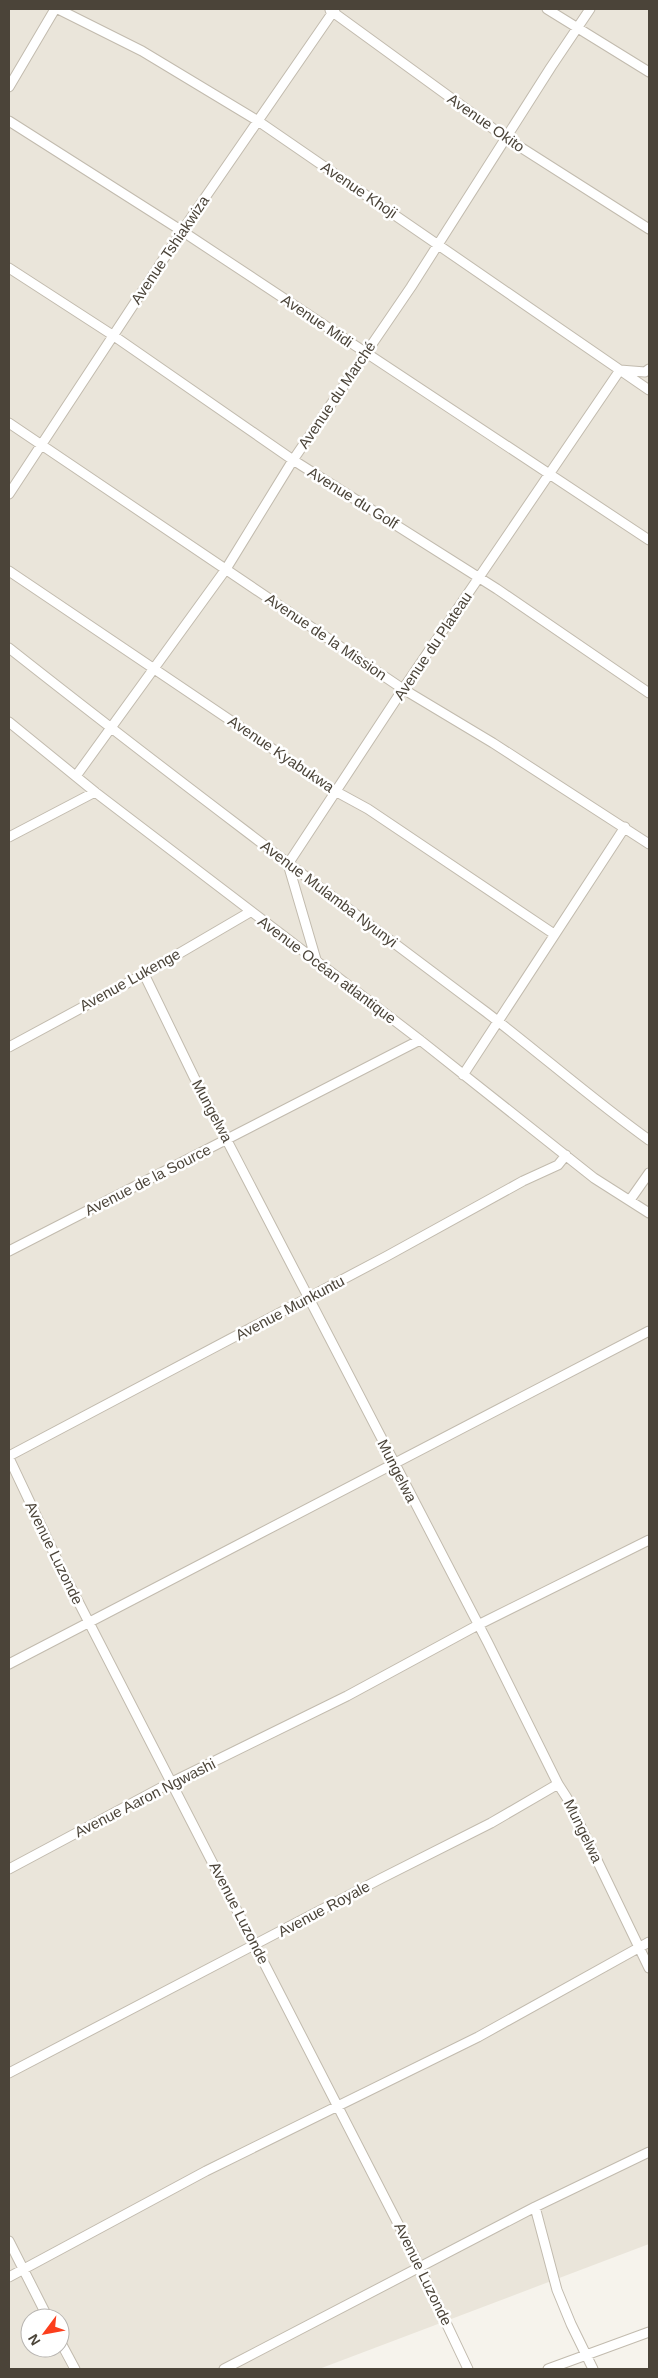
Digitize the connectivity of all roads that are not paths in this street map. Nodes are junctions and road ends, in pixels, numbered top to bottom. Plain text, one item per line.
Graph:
1 (56, 9) edge
2 (547, 9) edge
3 (590, 9) edge
4 (332, 10) edge
5 (577, 28) junction
6 (649, 72) edge
7 (9, 87) edge
8 (9, 121) edge
9 (258, 121) junction
10 (506, 138) junction
11 (649, 229) edge
12 (182, 231) junction
13 (439, 245) junction
14 (9, 268) edge
15 (114, 336) junction
16 (365, 353) junction
17 (649, 369) edge
18 (620, 370) junction
19 (649, 390) edge
20 (9, 423) edge
21 (42, 446) junction
22 (293, 460) junction
23 (548, 475) junction
24 (9, 494) edge
25 (649, 540) edge
26 (226, 568) junction
27 (9, 571) edge
28 (479, 578) junction
29 (9, 648) edge
30 (154, 668) junction
31 (403, 690) junction
32 (649, 693) edge
33 (9, 722) edge
34 (110, 728) junction
35 (76, 776) junction
36 (335, 791) junction
37 (95, 792) junction
38 (625, 827) junction
39 (9, 836) edge
40 (649, 844) edge
41 (288, 864) junction
42 (250, 912) junction
43 (554, 934) junction
44 (317, 963) junction
45 (144, 974) junction
46 (498, 1021) junction
47 (420, 1040) junction
48 (9, 1046) edge
49 (463, 1074) junction
50 (226, 1140) junction
51 (649, 1140) edge
52 (566, 1155) junction
53 (649, 1173) edge
54 (630, 1200) junction
55 (649, 1213) edge
56 (9, 1250) edge
57 (309, 1298) junction
58 (649, 1331) edge
59 (9, 1457) edge
60 (394, 1463) junction
61 (649, 1540) edge
62 (89, 1623) junction
63 (478, 1625) junction
64 (9, 1664) edge
65 (171, 1783) junction
66 (558, 1784) junction
67 (9, 1869) edge
68 (649, 1942) edge
69 (255, 1945) junction
70 (639, 1947) junction
71 (649, 1968) edge
72 (9, 2073) edge
73 (339, 2107) junction
74 (649, 2152) edge
75 (535, 2207) junction
76 (9, 2241) edge
77 (420, 2267) junction
78 (23, 2270) junction
79 (9, 2277) edge
80 (43, 2308) edge
81 (649, 2332) edge
82 (587, 2354) junction
83 (224, 2369) edge
84 (468, 2369) edge
85 (548, 2369) edge
86 (593, 2369) edge

1 - 7 street
1 - 9 street, Avenue Khoji
2 - 5 street
3 - 5 street, Avenue du Marché
4 - 9 street, Avenue Tshiakwiza
4 - 10 street, Avenue Okito
5 - 6 street
5 - 10 street, Avenue du Marché
8 - 12 street, Avenue Midi
9 - 12 street, Avenue Tshiakwiza
9 - 13 street, Avenue Khoji
10 - 11 street, Avenue Okito
10 - 13 street, Avenue du Marché
12 - 15 street, Avenue Tshiakwiza
12 - 16 street, Avenue Midi
13 - 16 street, Avenue du Marché
13 - 18 street, Avenue Khoji
14 - 15 street, Avenue du Golf
15 - 21 street, Avenue Tshiakwiza
15 - 22 street, Avenue du Golf
16 - 22 street, Avenue du Marché
16 - 23 street, Avenue Midi
17 - 18 street
18 - 19 street, Avenue Khoji
18 - 23 street, Avenue du Plateau
20 - 21 street, Avenue de la Mission
21 - 24 street, Avenue Tshiakwiza
21 - 26 street, Avenue de la Mission
22 - 26 street, Avenue du Marché
22 - 28 street, Avenue du Golf
23 - 25 street, Avenue Midi
23 - 28 street, Avenue du Plateau
26 - 30 street, Avenue du Marché
26 - 31 street, Avenue de la Mission
27 - 30 street, Avenue Kyabukwa
28 - 31 street, Avenue du Plateau
28 - 32 street, Avenue du Golf
29 - 34 street, Avenue Mulamba Nyunyi
30 - 34 street, Avenue du Marché
30 - 36 street, Avenue Kyabukwa
31 - 36 street, Avenue du Plateau
31 - 38 street, Avenue de la Mission
33 - 35 street, Avenue Océan atlantique
34 - 35 street, Avenue du Marché
34 - 41 street, Avenue Mulamba Nyunyi
35 - 37 street, Avenue Océan atlantique
36 - 41 street, Avenue du Plateau
36 - 43 street, Avenue Kyabukwa
37 - 39 street
37 - 42 street, Avenue Océan atlantique
38 - 40 street, Avenue de la Mission
38 - 43 street
41 - 44 street
41 - 46 street, Avenue Mulamba Nyunyi
42 - 44 street, Avenue Océan atlantique
42 - 45 street, Avenue Lukenge
43 - 46 street
44 - 47 street, Avenue Océan atlantique
45 - 48 street, Avenue Lukenge
45 - 50 street, Mungelwa
46 - 49 street
46 - 51 street, Avenue Mulamba Nyunyi
47 - 49 street, Avenue Océan atlantique
47 - 50 street, Avenue de la Source
49 - 52 street, Avenue Océan atlantique
50 - 56 street, Avenue de la Source
50 - 57 street, Mungelwa
52 - 54 street, Avenue Océan atlantique
52 - 57 street, Avenue Munkuntu
53 - 54 street
54 - 55 street, Avenue Océan atlantique
57 - 59 street, Avenue Munkuntu
57 - 60 street, Mungelwa
58 - 60 street
59 - 62 street, Avenue Luzonde
60 - 62 street
60 - 63 street, Mungelwa
61 - 63 street, Avenue Aaron Ngwashi
62 - 64 street
62 - 65 street, Avenue Luzonde
63 - 65 street, Avenue Aaron Ngwashi
63 - 66 street, Mungelwa
65 - 67 street, Avenue Aaron Ngwashi
65 - 69 street, Avenue Luzonde
66 - 69 street, Avenue Royale
66 - 70 street, Mungelwa
68 - 70 street
69 - 72 street, Avenue Royale
69 - 73 street, Avenue Luzonde
70 - 71 street, Mungelwa
70 - 73 street
73 - 77 street, Avenue Luzonde
73 - 78 street
74 - 75 street
75 - 77 street
75 - 82 street
76 - 78 street
77 - 83 street
77 - 84 street, Avenue Luzonde
78 - 79 street
78 - 80 street
81 - 82 street
82 - 85 street
82 - 86 street

